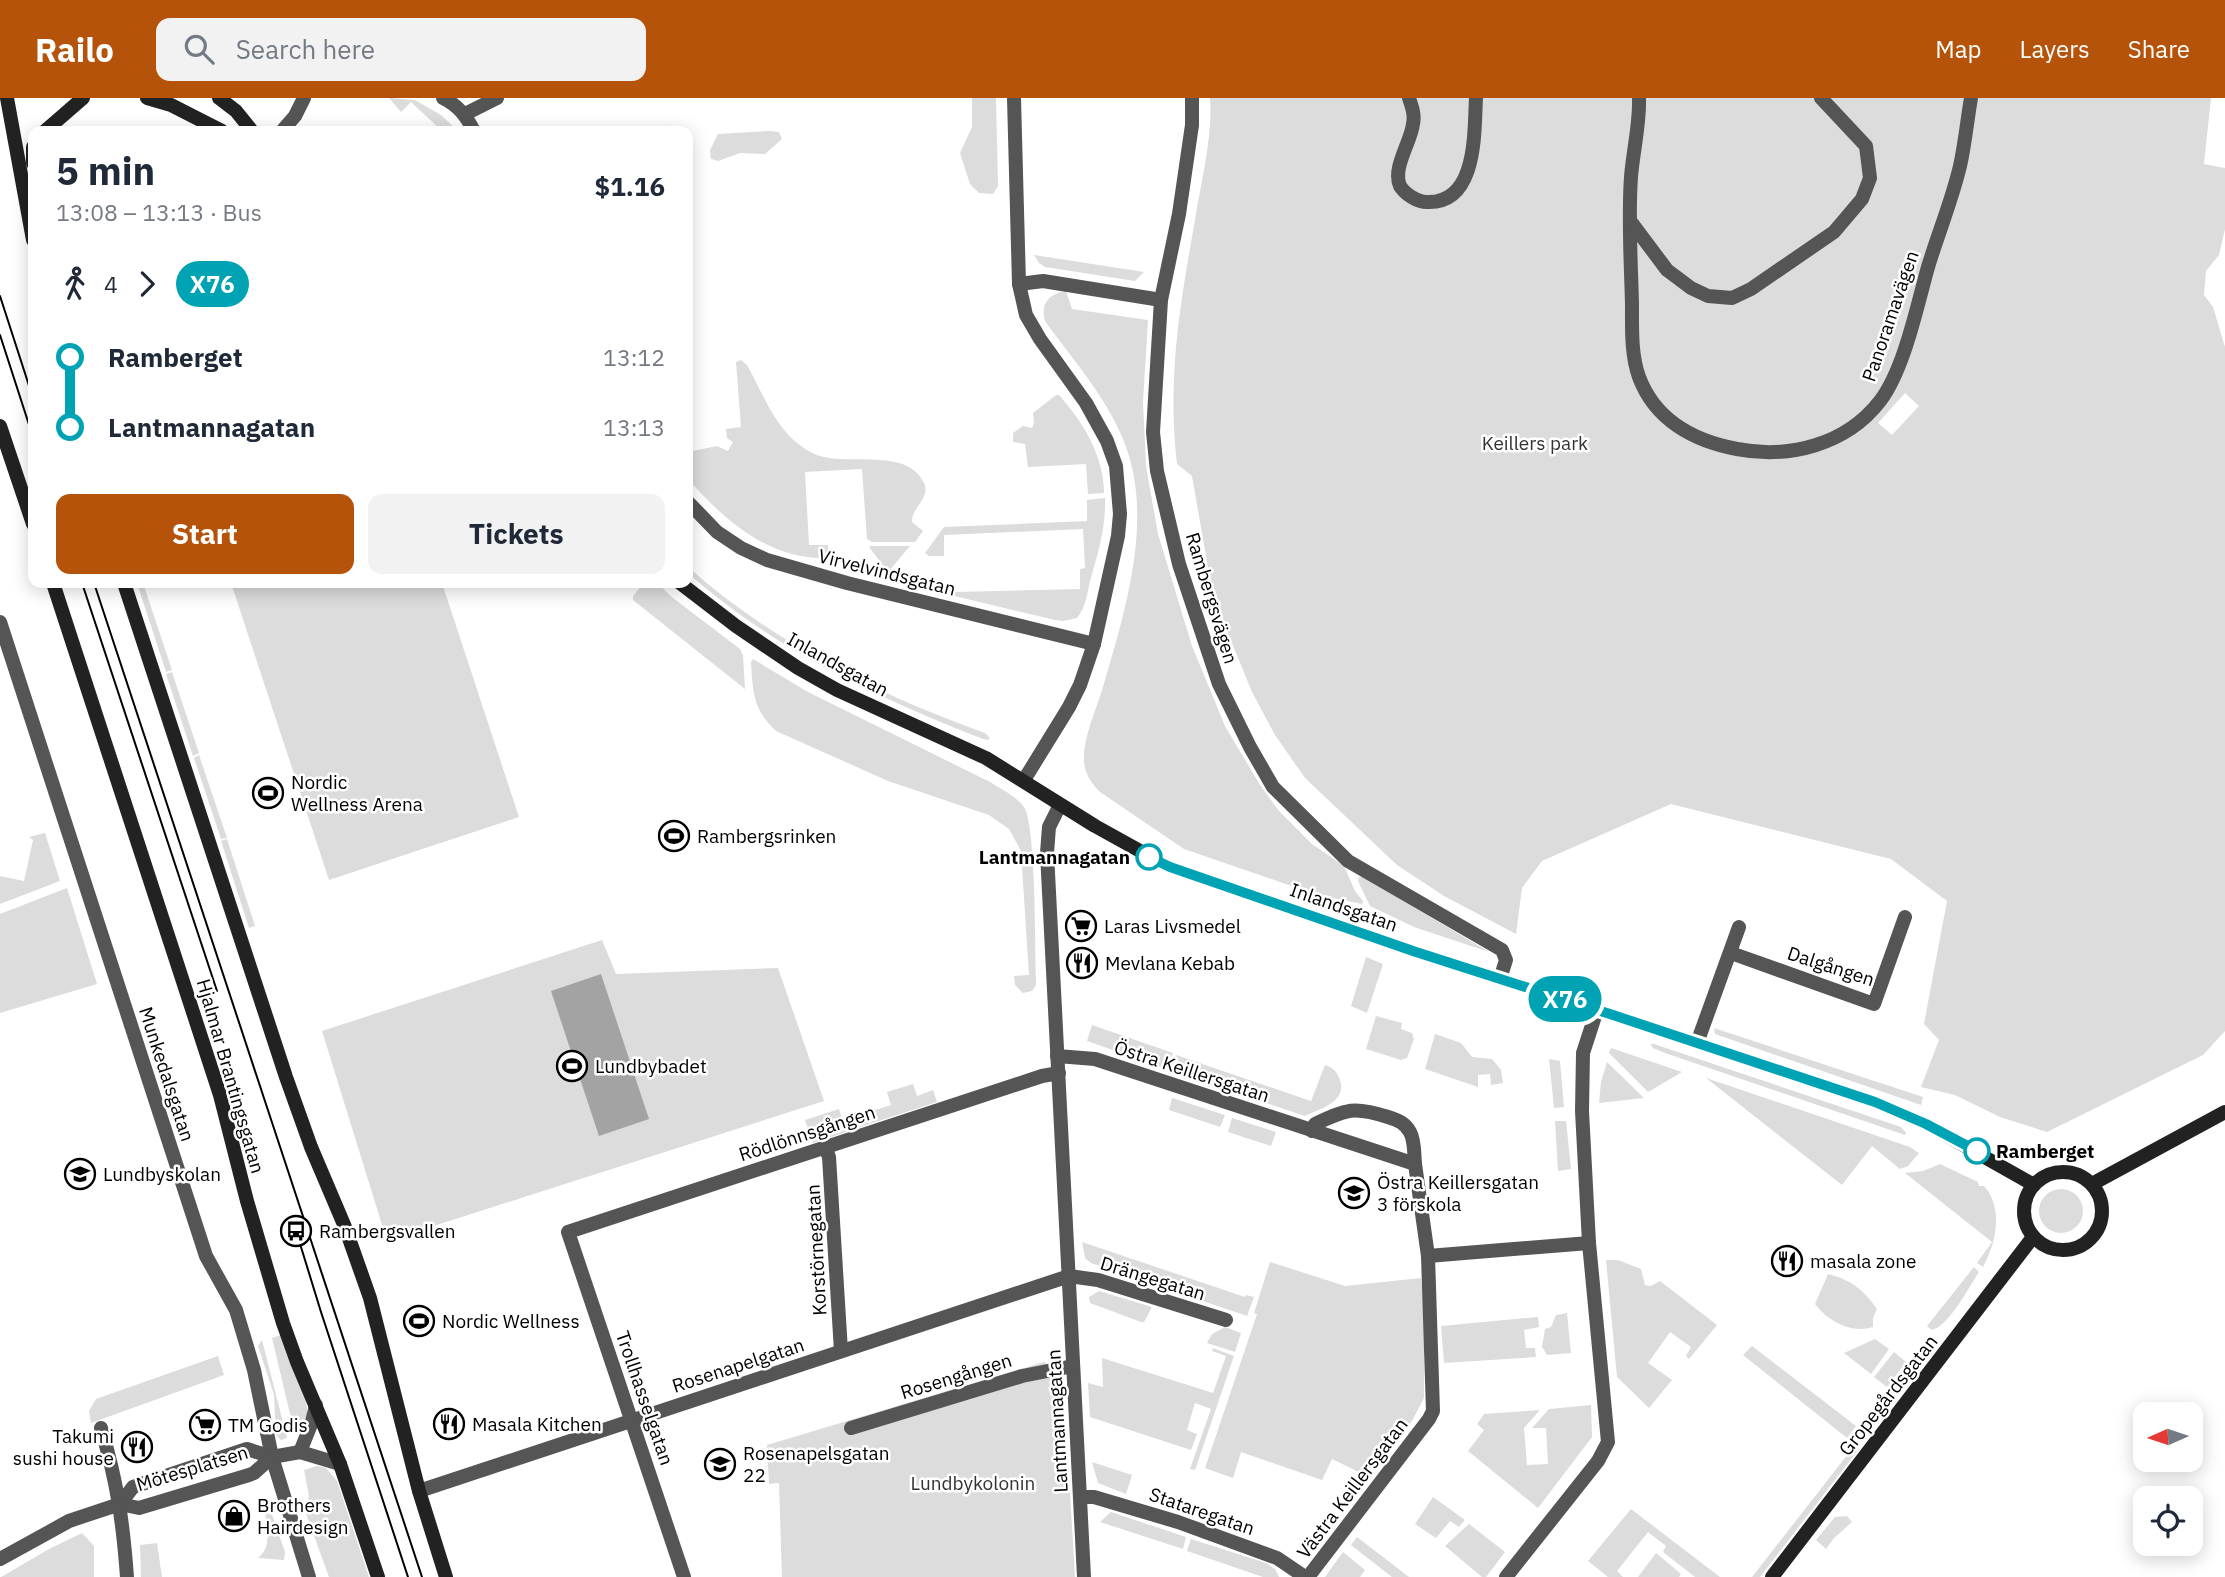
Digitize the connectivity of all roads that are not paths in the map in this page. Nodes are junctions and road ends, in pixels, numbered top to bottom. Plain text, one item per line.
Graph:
1 (7, 98) edge
2 (83, 98) edge
3 (146, 98) edge
4 (219, 98) edge
5 (304, 98) edge
6 (443, 98) edge
7 (497, 98) edge
8 (1014, 98) edge
9 (1192, 98) edge
10 (1409, 98) edge
11 (1476, 98) edge
12 (1639, 98) edge
13 (1822, 98) edge
14 (1971, 98) edge
15 (465, 114) junction
16 (51, 126) edge
17 (212, 126) edge
18 (248, 126) edge
19 (286, 126) edge
20 (471, 126) edge
21 (28, 213) edge
22 (1631, 222) junction
23 (1019, 284) junction
24 (1161, 300) junction
25 (0, 426) edge
26 (693, 507) edge
27 (28, 509) edge
28 (55, 588) edge
29 (126, 588) edge
30 (687, 588) edge
31 (0, 622) edge
32 (1094, 644) junction
33 (1024, 780) junction
34 (1060, 805) junction
35 (1905, 917) dead end
36 (1739, 927) dead end
37 (1731, 953) junction
38 (1500, 979) junction
39 (1597, 1010) junction
40 (1698, 1043) junction
41 (1058, 1056) junction
42 (1059, 1077) junction
43 (2225, 1112) edge
44 (1312, 1131) junction
45 (825, 1147) junction
46 (1415, 1164) junction
47 (2092, 1184) junction
48 (2034, 1185) junction
49 (568, 1232) joint
50 (2034, 1237) junction
51 (1589, 1243) junction
52 (1428, 1256) junction
53 (1069, 1276) junction
54 (1226, 1320) dead end
55 (841, 1351) junction
56 (1073, 1366) junction
57 (316, 1405) junction
58 (632, 1420) junction
59 (101, 1428) dead end
60 (851, 1428) dead end
61 (299, 1452) junction
62 (272, 1457) junction
63 (340, 1464) junction
64 (419, 1491) junction
65 (1081, 1497) junction
66 (120, 1504) junction
67 (0, 1559) edge
68 (127, 1577) edge
69 (309, 1577) edge
70 (378, 1577) edge
71 (446, 1577) edge
72 (684, 1577) edge
73 (1084, 1577) edge
74 (1307, 1577) edge
75 (1506, 1577) edge
76 (1772, 1577) edge

1 - 21 street
2 - 16 street
3 - 17 street
4 - 18 street
5 - 19 street
6 - 15 street
7 - 15 street
8 - 23 street
9 - 24 street, Rambergsvägen
10 - 11 street
12 - 22 street, Panoramavägen
13 - 22 street
14 - 22 street, Panoramavägen
15 - 20 street
23 - 24 street
23 - 32 street
24 - 38 street, Rambergsvägen
25 - 27 street
26 - 32 street, Virvelvindsgatan
28 - 57 street, Hjalmar Brantingsgatan
29 - 64 street
30 - 33 street, Inlandsgatan
31 - 62 street, Munkedalsgatan
32 - 33 street
33 - 34 street, Inlandsgatan
34 - 38 street, Inlandsgatan
34 - 41 street, Lantmannagatan
35 - 37 street, Dalgången
36 - 37 street
37 - 40 street
38 - 39 street, Inlandsgatan
39 - 40 street, Inlandsgatan
39 - 51 street
40 - 48 street, Inlandsgatan
41 - 42 street, Lantmannagatan
41 - 44 street, Östra Keillersgatan
42 - 45 street, Rödlönnsgången
42 - 53 street, Lantmannagatan
43 - 47 street
44 - 46 street, Östra Keillersgatan
44 - 46 street
45 - 49 street, Rödlönnsgången
45 - 55 street, Korstörnegatan
46 - 52 street
47 - 48 street
47 - 50 street
48 - 50 street
49 - 58 street, Trollhasselgatan
50 - 76 street, Gropegårdsgatan
51 - 52 street
51 - 75 street
52 - 74 street, Västra Keillersgatan
53 - 54 street, Drängegatan
53 - 55 street, Rosenapelgatan
53 - 56 street, Lantmannagatan
55 - 58 street, Rosenapelgatan
56 - 60 street, Rosengången
56 - 65 street, Lantmannagatan
57 - 61 street
57 - 63 street, Hjalmar Brantingsgatan
58 - 64 street, Rosenapelgatan
58 - 72 street, Trollhasselgatan
59 - 66 street, Mötesplatsen
61 - 62 street, Mötesplatsen
61 - 63 street, Mötesplatsen
62 - 66 street, Mötesplatsen
62 - 66 street, Mötesplatsen
62 - 69 street, Munkedalsgatan
63 - 70 street, Hjalmar Brantingsgatan
64 - 71 street
65 - 73 street, Lantmannagatan
65 - 74 street, Stataregatan
66 - 67 street
66 - 68 street

